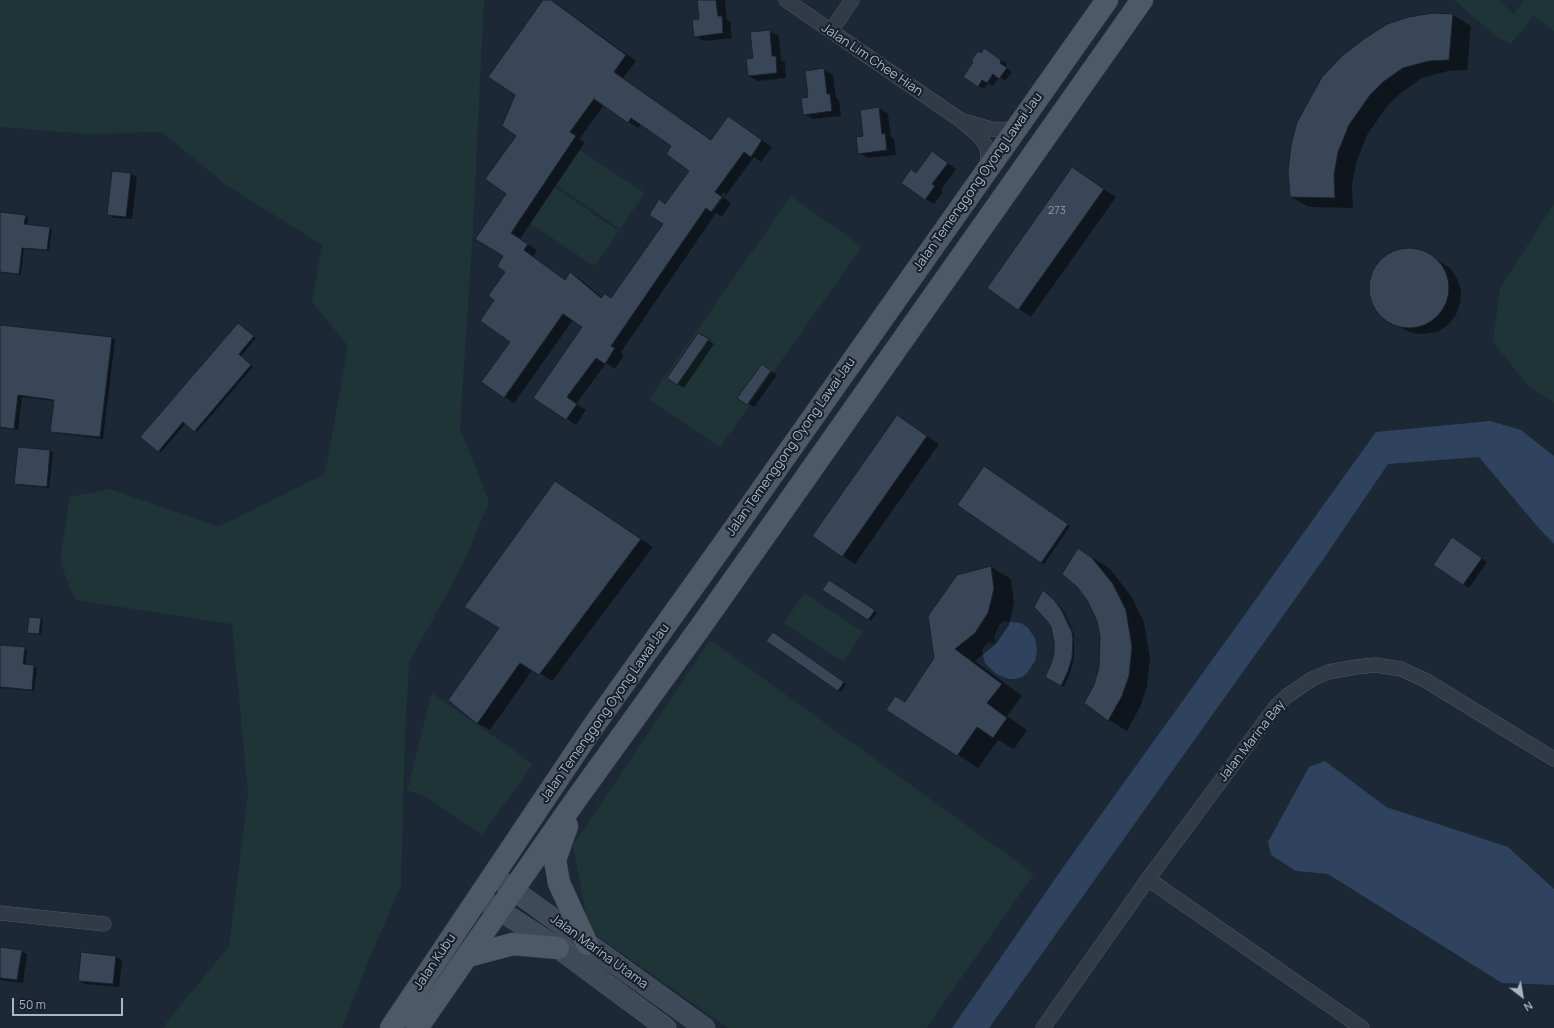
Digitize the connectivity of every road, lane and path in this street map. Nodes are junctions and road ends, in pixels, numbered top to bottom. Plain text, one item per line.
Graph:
1 (786, 0) edge
2 (852, 0) edge
3 (1107, 0) edge
4 (1114, 0) edge
5 (1142, 0) edge
6 (831, 31) junction
7 (1107, 51) junction
8 (1040, 93) junction
9 (959, 119) junction
10 (1016, 128) junction
11 (987, 170) junction
12 (1554, 759) edge
13 (577, 798) junction
14 (494, 876) junction
15 (1148, 879) junction
16 (514, 890) junction
17 (479, 897) junction
18 (500, 910) junction
19 (0, 913) edge
20 (104, 924) dead end
21 (587, 944) junction
22 (558, 948) junction
23 (468, 956) junction
24 (391, 1028) edge
25 (417, 1028) edge
26 (666, 1028) edge
27 (705, 1028) edge
28 (1042, 1028) edge
29 (1362, 1028) edge

1 - 6 street, Jalan Lim Chee Hian
2 - 6 street
3 - 8 main road, Jalan Temenggong Oyong Lawai Jau
4 - 7 main road
5 - 7 main road, Jalan Temenggong Oyong Lawai Jau
6 - 9 street, Jalan Lim Chee Hian
7 - 8 main road
7 - 13 main road, Jalan Temenggong Oyong Lawai Jau
8 - 10 main road, Jalan Temenggong Oyong Lawai Jau
9 - 10 street, Jalan Lim Chee Hian
9 - 11 street, Jalan Lim Chee Hian
10 - 11 main road, Jalan Temenggong Oyong Lawai Jau
11 - 14 main road, Jalan Temenggong Oyong Lawai Jau
12 - 15 street, Jalan Marina Bay
13 - 16 main road, Jalan Temenggong Oyong Lawai Jau
13 - 21 main road
14 - 16 main road, Jalan Marina Utama
14 - 17 main road, Jalan Temenggong Oyong Lawai Jau
15 - 28 street, Jalan Marina Bay
15 - 29 street
16 - 18 main road, Jalan Temenggong Oyong Lawai Jau
16 - 21 main road, Jalan Marina Utama
17 - 18 main road, Jalan Marina Utama
17 - 24 main road, Jalan Kubu
18 - 22 main road, Jalan Marina Utama
18 - 23 main road, Jalan Kubu
19 - 20 street
21 - 27 main road, Jalan Marina Utama
22 - 23 main road
22 - 26 main road, Jalan Marina Utama
23 - 25 main road, Jalan Kubu

